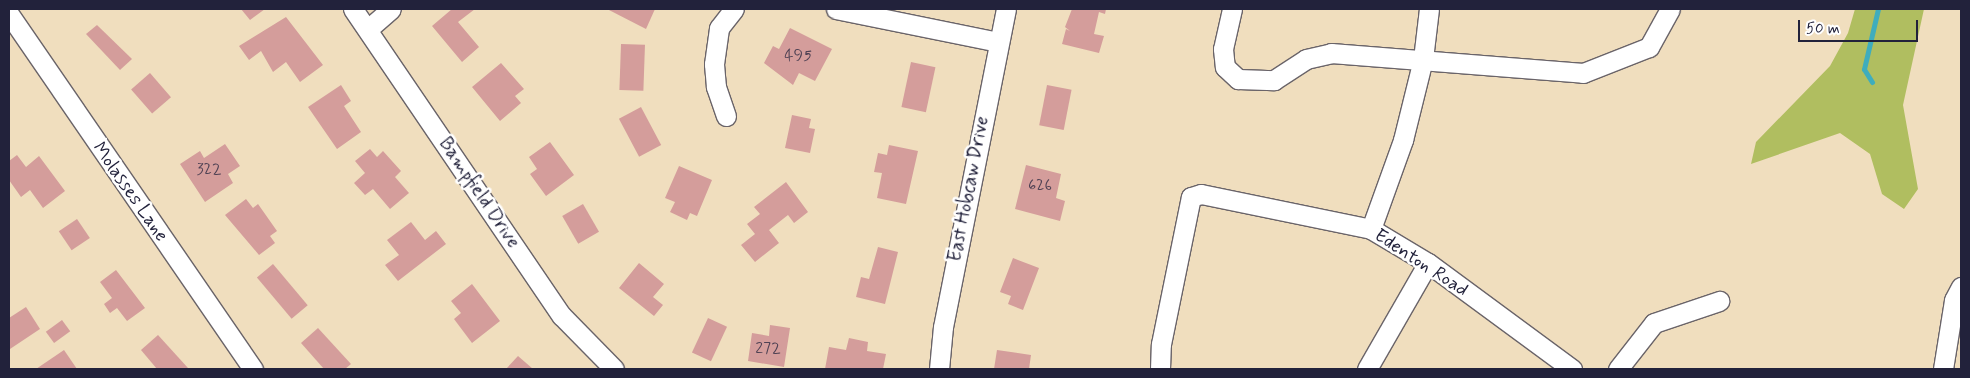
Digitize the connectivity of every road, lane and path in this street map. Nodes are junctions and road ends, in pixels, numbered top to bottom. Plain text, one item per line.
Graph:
1 (353, 9) edge
2 (391, 9) edge
3 (734, 9) edge
4 (836, 9) edge
5 (1006, 9) edge
6 (1232, 9) edge
7 (1428, 9) edge
8 (1670, 9) edge
9 (9, 14) edge
10 (368, 29) junction
11 (998, 42) junction
12 (1423, 59) junction
13 (726, 116) dead end
14 (1371, 229) junction
15 (1428, 263) junction
16 (1961, 287) edge
17 (1718, 302) dead end
18 (253, 369) edge
19 (614, 369) edge
20 (939, 369) edge
21 (1160, 369) edge
22 (1366, 369) edge
23 (1572, 369) edge
24 (1618, 369) edge
25 (1943, 369) edge

1 - 10 street, Bampfield Drive
2 - 10 street
3 - 13 street
4 - 11 street
5 - 11 street, East Hobcaw Drive
6 - 12 street
7 - 12 street
8 - 12 street
9 - 18 street, Molasses Lane
10 - 19 street, Bampfield Drive
11 - 20 street, East Hobcaw Drive
12 - 14 street
14 - 15 street, Edenton Road
14 - 21 street, Edenton Road
15 - 22 street
15 - 23 street, Edenton Road
16 - 25 street
17 - 24 street

